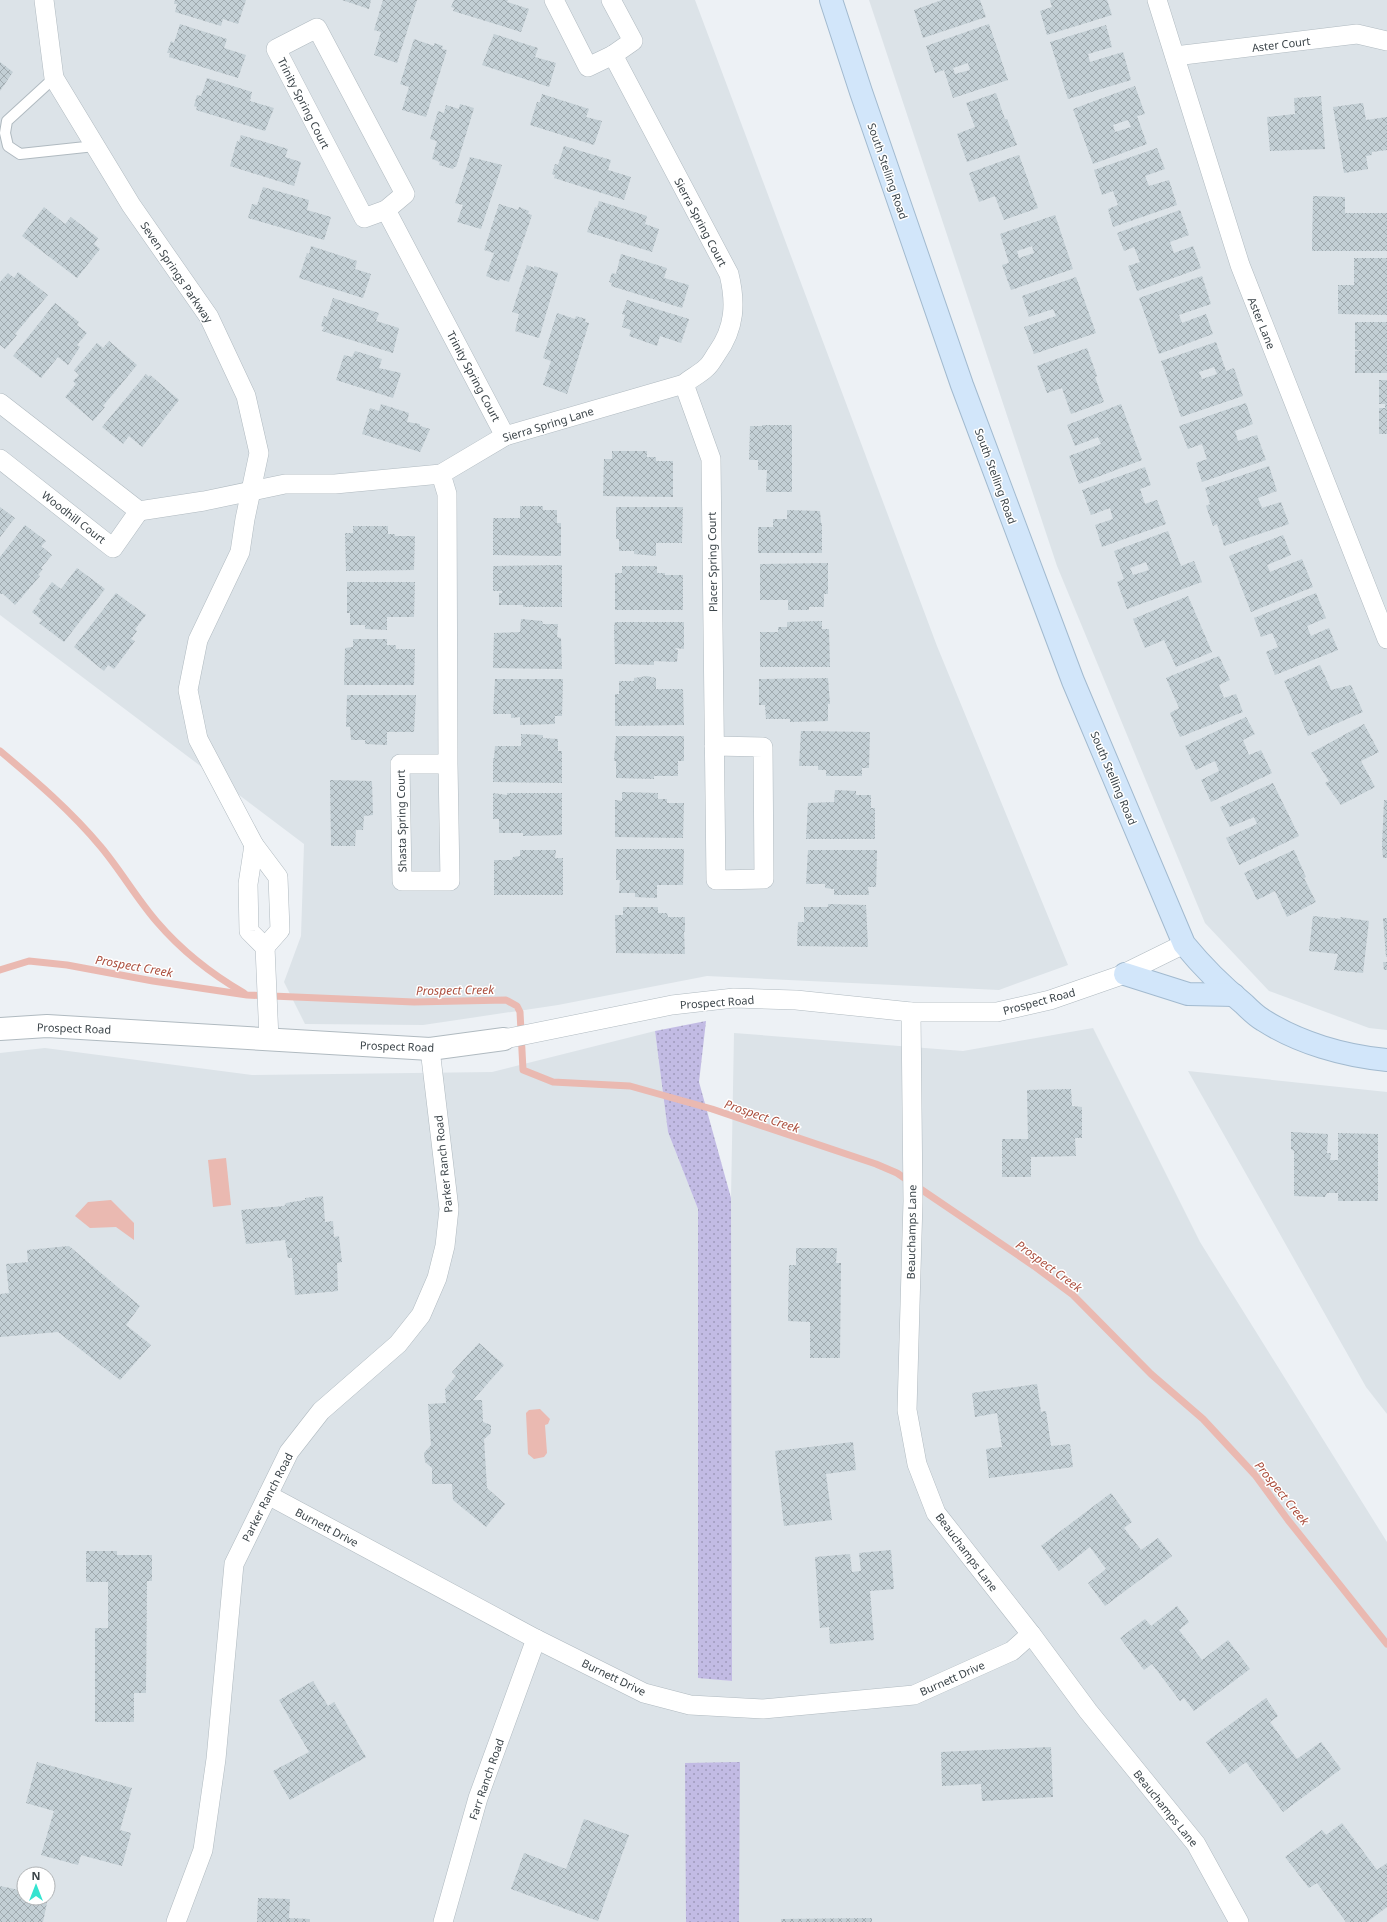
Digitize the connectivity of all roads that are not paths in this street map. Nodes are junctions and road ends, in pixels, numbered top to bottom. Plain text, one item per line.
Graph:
1 (44, 0) edge
2 (554, 0) edge
3 (612, 0) edge
4 (831, 0) edge
5 (1157, 0) edge
6 (1387, 41) edge
7 (613, 55) junction
8 (1175, 56) junction
9 (54, 78) junction
10 (95, 146) junction
11 (386, 210) junction
12 (684, 384) junction
13 (0, 403) edge
14 (505, 436) junction
15 (0, 459) edge
16 (442, 474) junction
17 (251, 490) junction
18 (139, 511) junction
19 (1387, 638) edge
20 (714, 746) junction
21 (448, 764) junction
22 (254, 845) junction
23 (1184, 944) junction
24 (265, 947) junction
25 (1125, 974) junction
26 (1234, 995) junction
27 (911, 1012) junction
28 (0, 1029) edge
29 (269, 1039) junction
30 (504, 1039) joint
31 (430, 1049) junction
32 (1387, 1060) edge
33 (268, 1495) junction
34 (1031, 1634) junction
35 (536, 1639) junction
36 (176, 1922) edge
37 (442, 1922) edge
38 (1239, 1922) edge

1 - 9 street, Seven Springs Parkway
2 - 7 street
3 - 7 street
4 - 23 main road, South Stelling Road
5 - 8 street, Aster Lane
6 - 8 street, Aster Court
7 - 12 street, Sierra Spring Court
8 - 19 street, Aster Lane
9 - 10 street, Seven Springs Parkway
9 - 10 lane
10 - 17 street, Seven Springs Parkway
11 - 11 street, Trinity Spring Court
11 - 14 street, Trinity Spring Court
12 - 14 street, Sierra Spring Lane
12 - 20 street, Placer Spring Court
13 - 18 street
14 - 16 street, Sierra Spring Lane
15 - 18 street, Woodhill Court
16 - 17 street, Sierra Spring Lane
16 - 21 street, Shasta Spring Court
17 - 18 street
17 - 22 street, Seven Springs Parkway
20 - 20 street, Placer Spring Court
21 - 21 street, Shasta Spring Court
22 - 24 street
22 - 24 street, Seven Springs Parkway
23 - 25 street, Prospect Road
23 - 26 main road
24 - 29 street
25 - 26 main road
25 - 27 street, Prospect Road
26 - 32 main road
27 - 30 street, Prospect Road
27 - 34 street, Beauchamps Lane
28 - 29 street, Prospect Road
29 - 31 street, Prospect Road
30 - 31 street, Prospect Road
31 - 33 street, Parker Ranch Road
33 - 35 street, Burnett Drive
33 - 36 street, Parker Ranch Road
34 - 35 street, Burnett Drive
34 - 38 street, Beauchamps Lane
35 - 37 street, Farr Ranch Road

